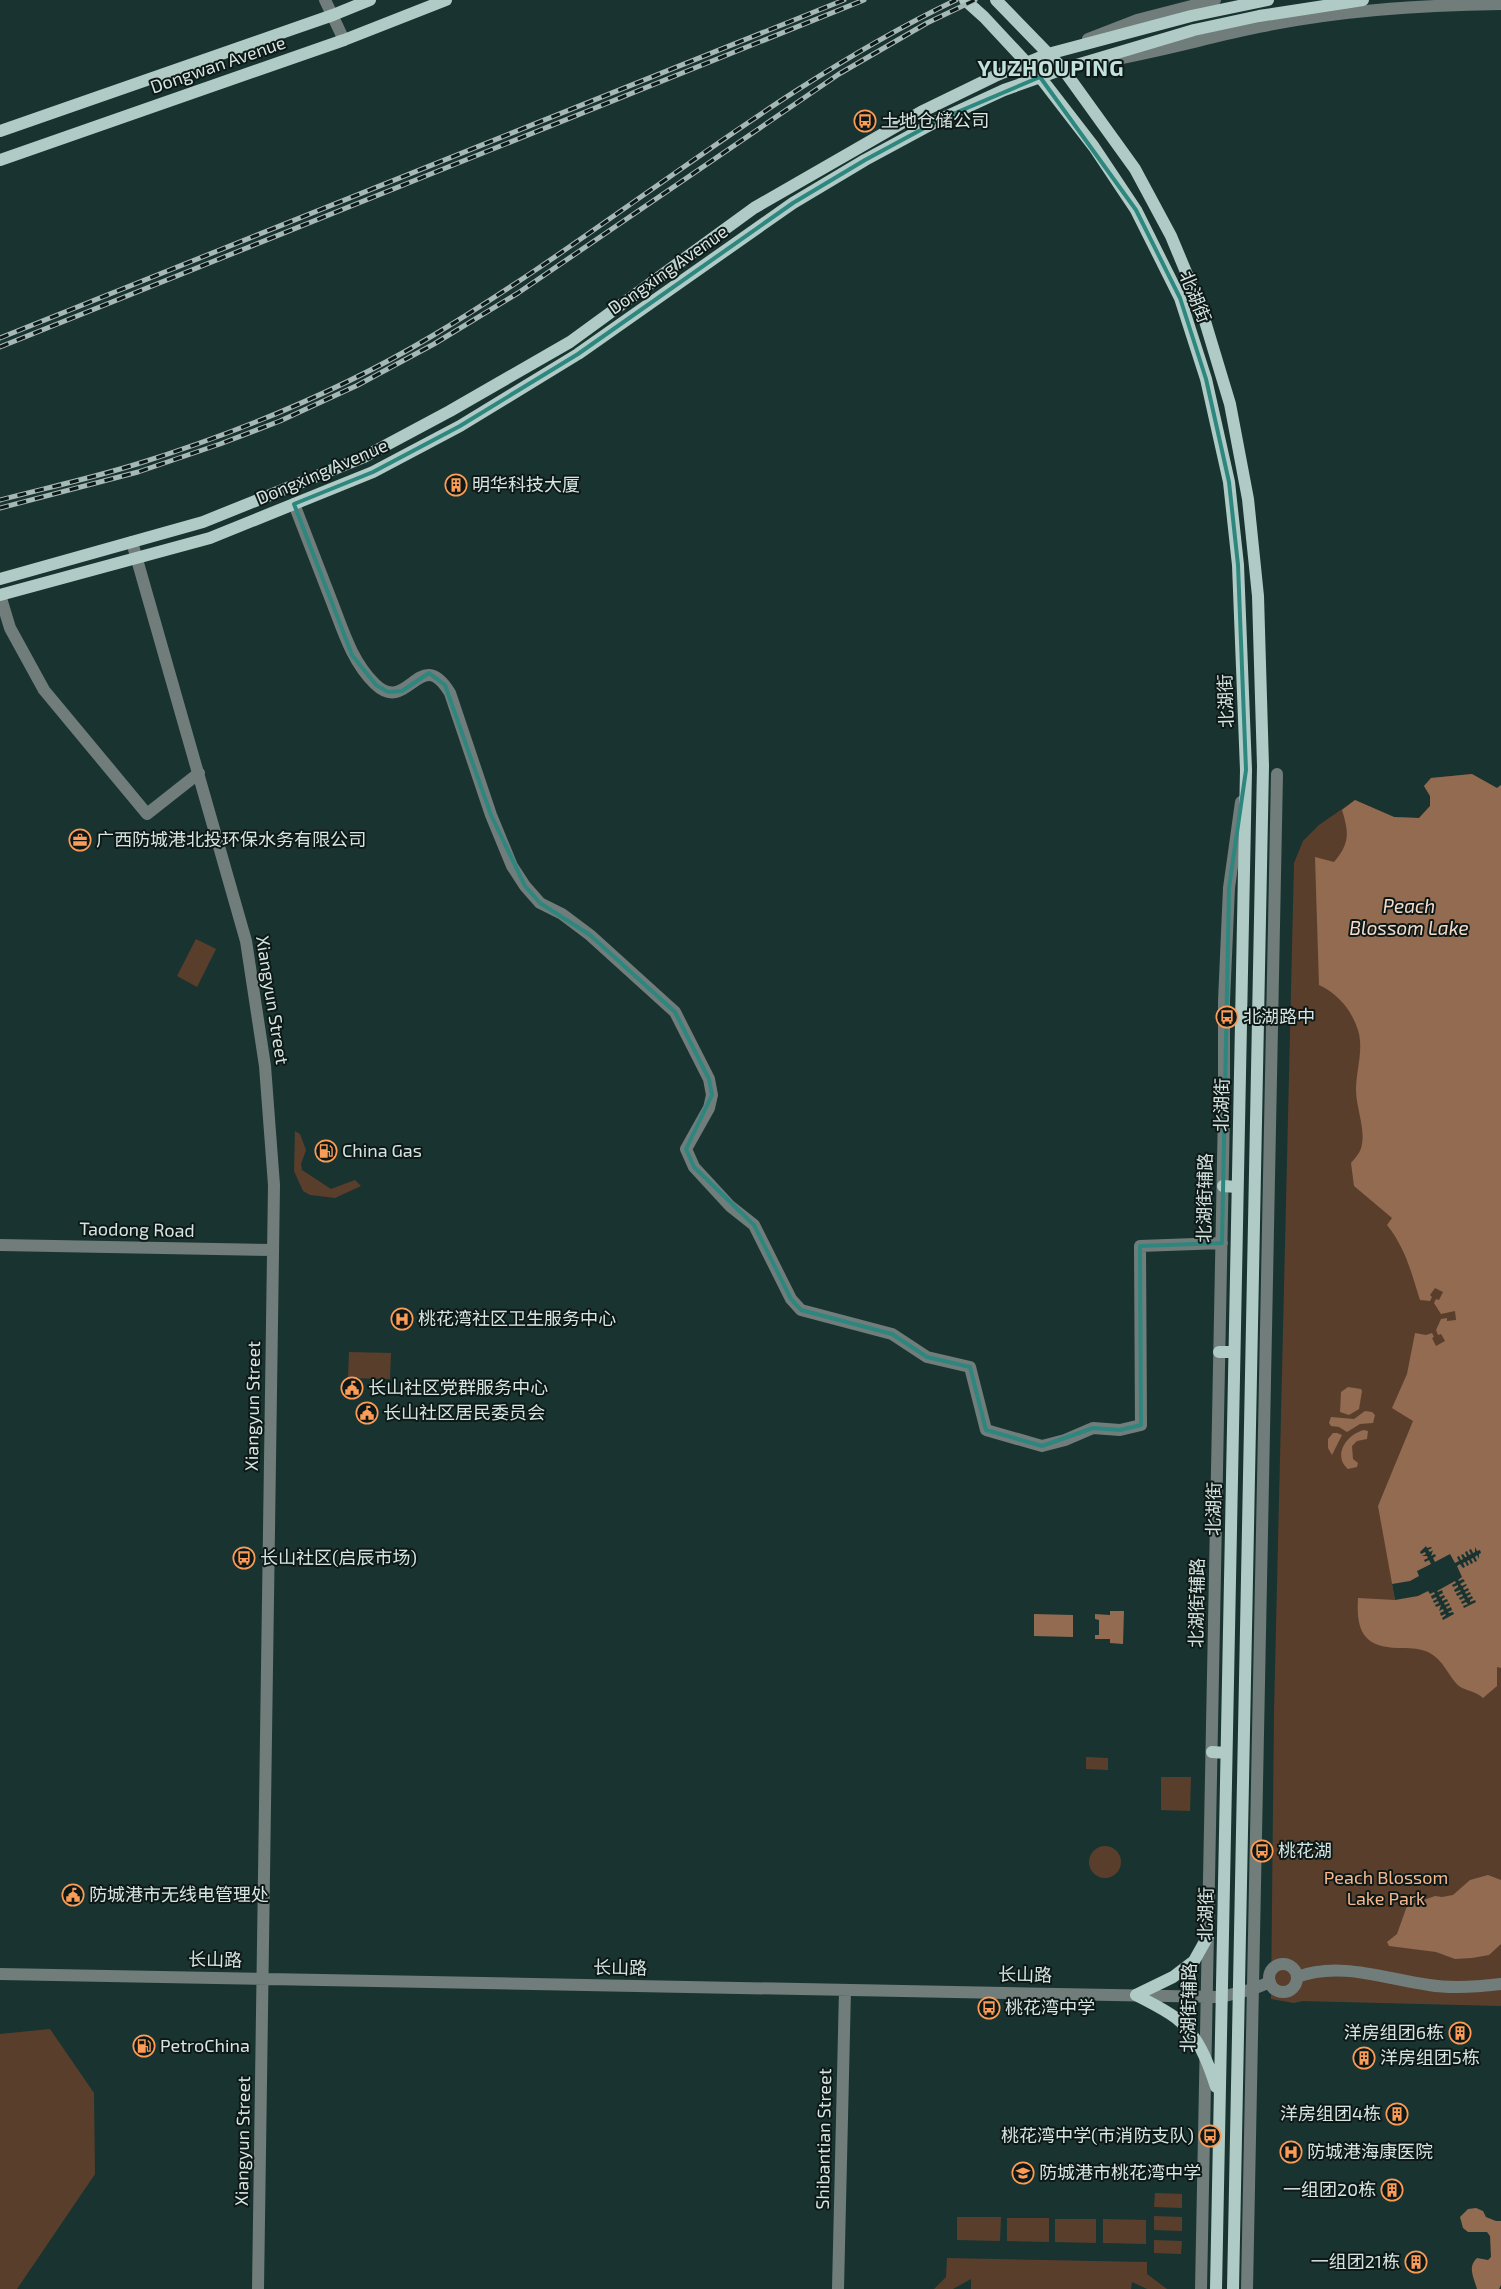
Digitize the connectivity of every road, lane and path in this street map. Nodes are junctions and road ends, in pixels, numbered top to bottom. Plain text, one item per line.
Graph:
1 (325, 0) edge
2 (370, 0) edge
3 (446, 0) edge
4 (965, 0) edge
5 (996, 0) edge
6 (1215, 0) edge
7 (1268, 0) edge
8 (1355, 3) edge
9 (1501, 4) edge
10 (1304, 8) junction
11 (333, 15) junction
12 (1191, 16) junction
13 (1137, 20) junction
14 (1280, 23) junction
15 (344, 40) junction
16 (1048, 54) junction
17 (1026, 63) junction
18 (1063, 69) junction
19 (1040, 77) junction
20 (0, 131) edge
21 (0, 160) edge
22 (294, 504) junction
23 (132, 542) junction
24 (137, 558) junction
25 (0, 579) edge
26 (0, 595) edge
27 (1246, 770) junction
28 (198, 773) junction
29 (1277, 774) dead end
30 (1223, 1186) junction
31 (1237, 1187) junction
32 (1222, 1243) junction
33 (0, 1245) edge
34 (273, 1250) junction
35 (1220, 1352) junction
36 (1234, 1352) junction
37 (1212, 1752) junction
38 (1226, 1753) junction
39 (1208, 1936) junction
40 (0, 1974) edge
41 (1297, 1977) junction
42 (263, 1978) junction
43 (1270, 1982) junction
44 (1501, 1984) edge
45 (845, 1990) junction
46 (1253, 1990) junction
47 (1238, 1993) junction
48 (1136, 1995) junction
49 (1207, 1996) junction
50 (1221, 1997) junction
51 (1206, 2055) junction
52 (1220, 2097) junction
53 (258, 2289) edge
54 (838, 2289) edge
55 (1201, 2289) edge
56 (1216, 2289) edge
57 (1233, 2289) edge
58 (1247, 2289) edge

1 - 11 street
2 - 11 main road, Dongwan Avenue
3 - 15 main road, Dongwan Avenue
4 - 17 main road, 北湖街
5 - 16 main road, 北湖街
6 - 13 street
7 - 12 main road, Dongxing Avenue
8 - 9 street
8 - 10 main road, Dongxing Avenue
8 - 14 street
10 - 14 street
10 - 18 main road, Dongxing Avenue
11 - 15 street
11 - 20 main road, Dongwan Avenue
12 - 13 street
12 - 16 main road, Dongxing Avenue
13 - 16 street
14 - 18 street
15 - 21 main road, Dongwan Avenue
16 - 17 main road, Dongxing Avenue
16 - 18 main road, 北湖街
17 - 19 main road, 北湖街
17 - 23 main road, Dongxing Avenue
18 - 19 main road, Dongxing Avenue
18 - 47 main road, 北湖街
19 - 22 main road, Dongxing Avenue
19 - 27 main road, 北湖街
22 - 24 main road, Dongxing Avenue
22 - 32 street
23 - 24 street, Xiangyun Street
23 - 25 main road, Dongxing Avenue
24 - 26 main road, Dongxing Avenue
24 - 28 street, Xiangyun Street
26 - 28 street
27 - 30 street, 北湖街辅路
27 - 31 main road, 北湖街
28 - 34 street, Xiangyun Street
29 - 46 street
30 - 31 main road
30 - 32 street, 北湖街辅路
31 - 36 main road, 北湖街
32 - 35 street, 北湖街辅路
33 - 34 street, Taodong Road
34 - 42 street, Xiangyun Street
35 - 36 main road
35 - 37 street, 北湖街辅路
36 - 38 main road, 北湖街
37 - 38 main road
37 - 39 street, 北湖街辅路
38 - 50 main road, 北湖街
39 - 48 main road
39 - 49 street, 北湖街辅路
40 - 42 street, 长山路
41 - 43 street
41 - 43 street
41 - 44 street
42 - 45 street, 长山路
42 - 53 street, Xiangyun Street
43 - 46 street, 长山路
45 - 48 street, 长山路
45 - 54 street, Shibantian Street
46 - 47 street, 长山路
46 - 58 street
47 - 50 street, 长山路
47 - 57 main road, 北湖街
48 - 49 street, 长山路
48 - 51 main road
49 - 50 street, 长山路
49 - 51 street, 北湖街辅路
50 - 52 main road, 北湖街
51 - 52 main road
51 - 55 street, 北湖街辅路
52 - 56 main road, 北湖街

